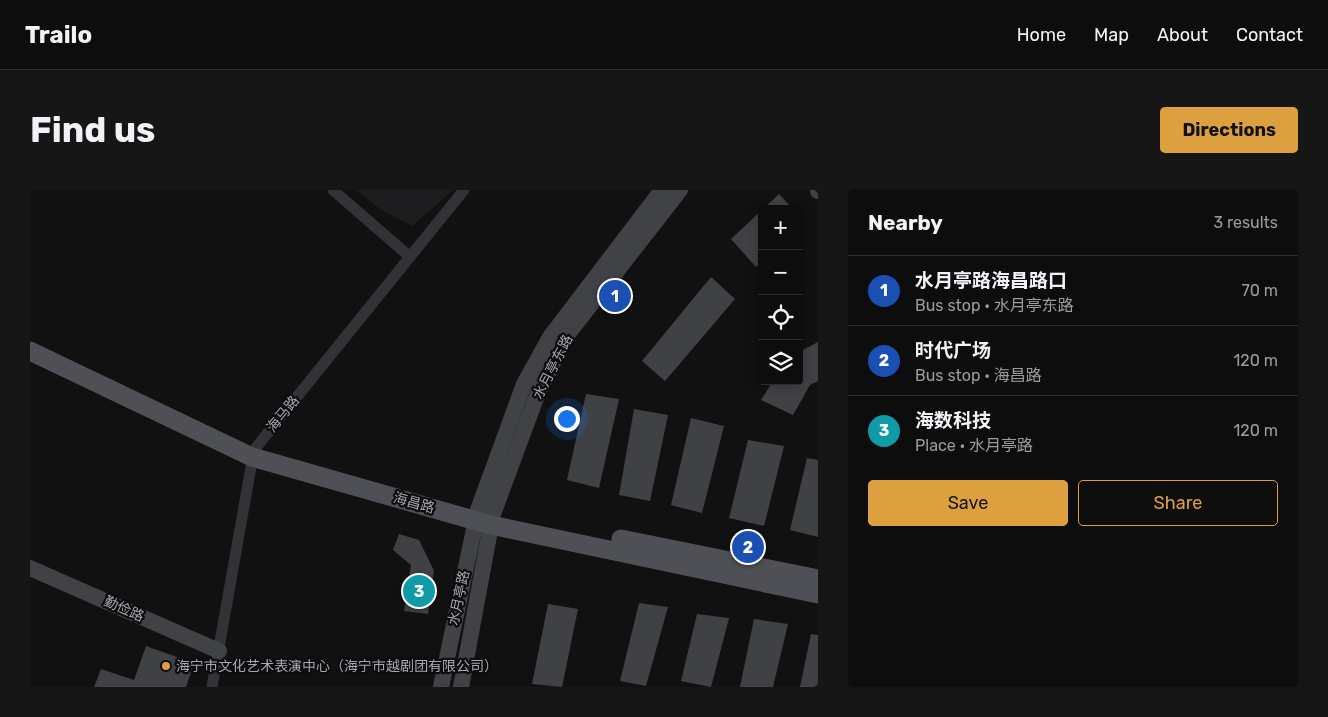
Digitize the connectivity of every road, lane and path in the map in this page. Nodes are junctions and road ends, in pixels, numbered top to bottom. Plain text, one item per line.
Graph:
1 (333, 190) edge
2 (464, 190) edge
3 (662, 190) edge
4 (680, 190) edge
5 (410, 256) junction
6 (30, 342) edge
7 (30, 351) edge
8 (253, 454) junction
9 (484, 517) junction
10 (30, 568) edge
11 (818, 579) edge
12 (818, 594) edge
13 (219, 651) junction
14 (212, 687) edge
15 (441, 687) edge
16 (461, 687) edge

1 - 5 street
2 - 5 street, 海马路
3 - 9 main road, 水月亭东路
4 - 9 main road, 水月亭东路
5 - 8 street, 海马路
6 - 8 main road, 海昌路
7 - 8 main road, 海昌路
8 - 9 main road, 海昌路
8 - 13 street, 海马路
9 - 11 main road, 海昌路
9 - 12 main road, 海昌路
9 - 15 main road, 水月亭路
9 - 16 main road
10 - 13 main road, 勤俭路
13 - 14 street, 海马路

